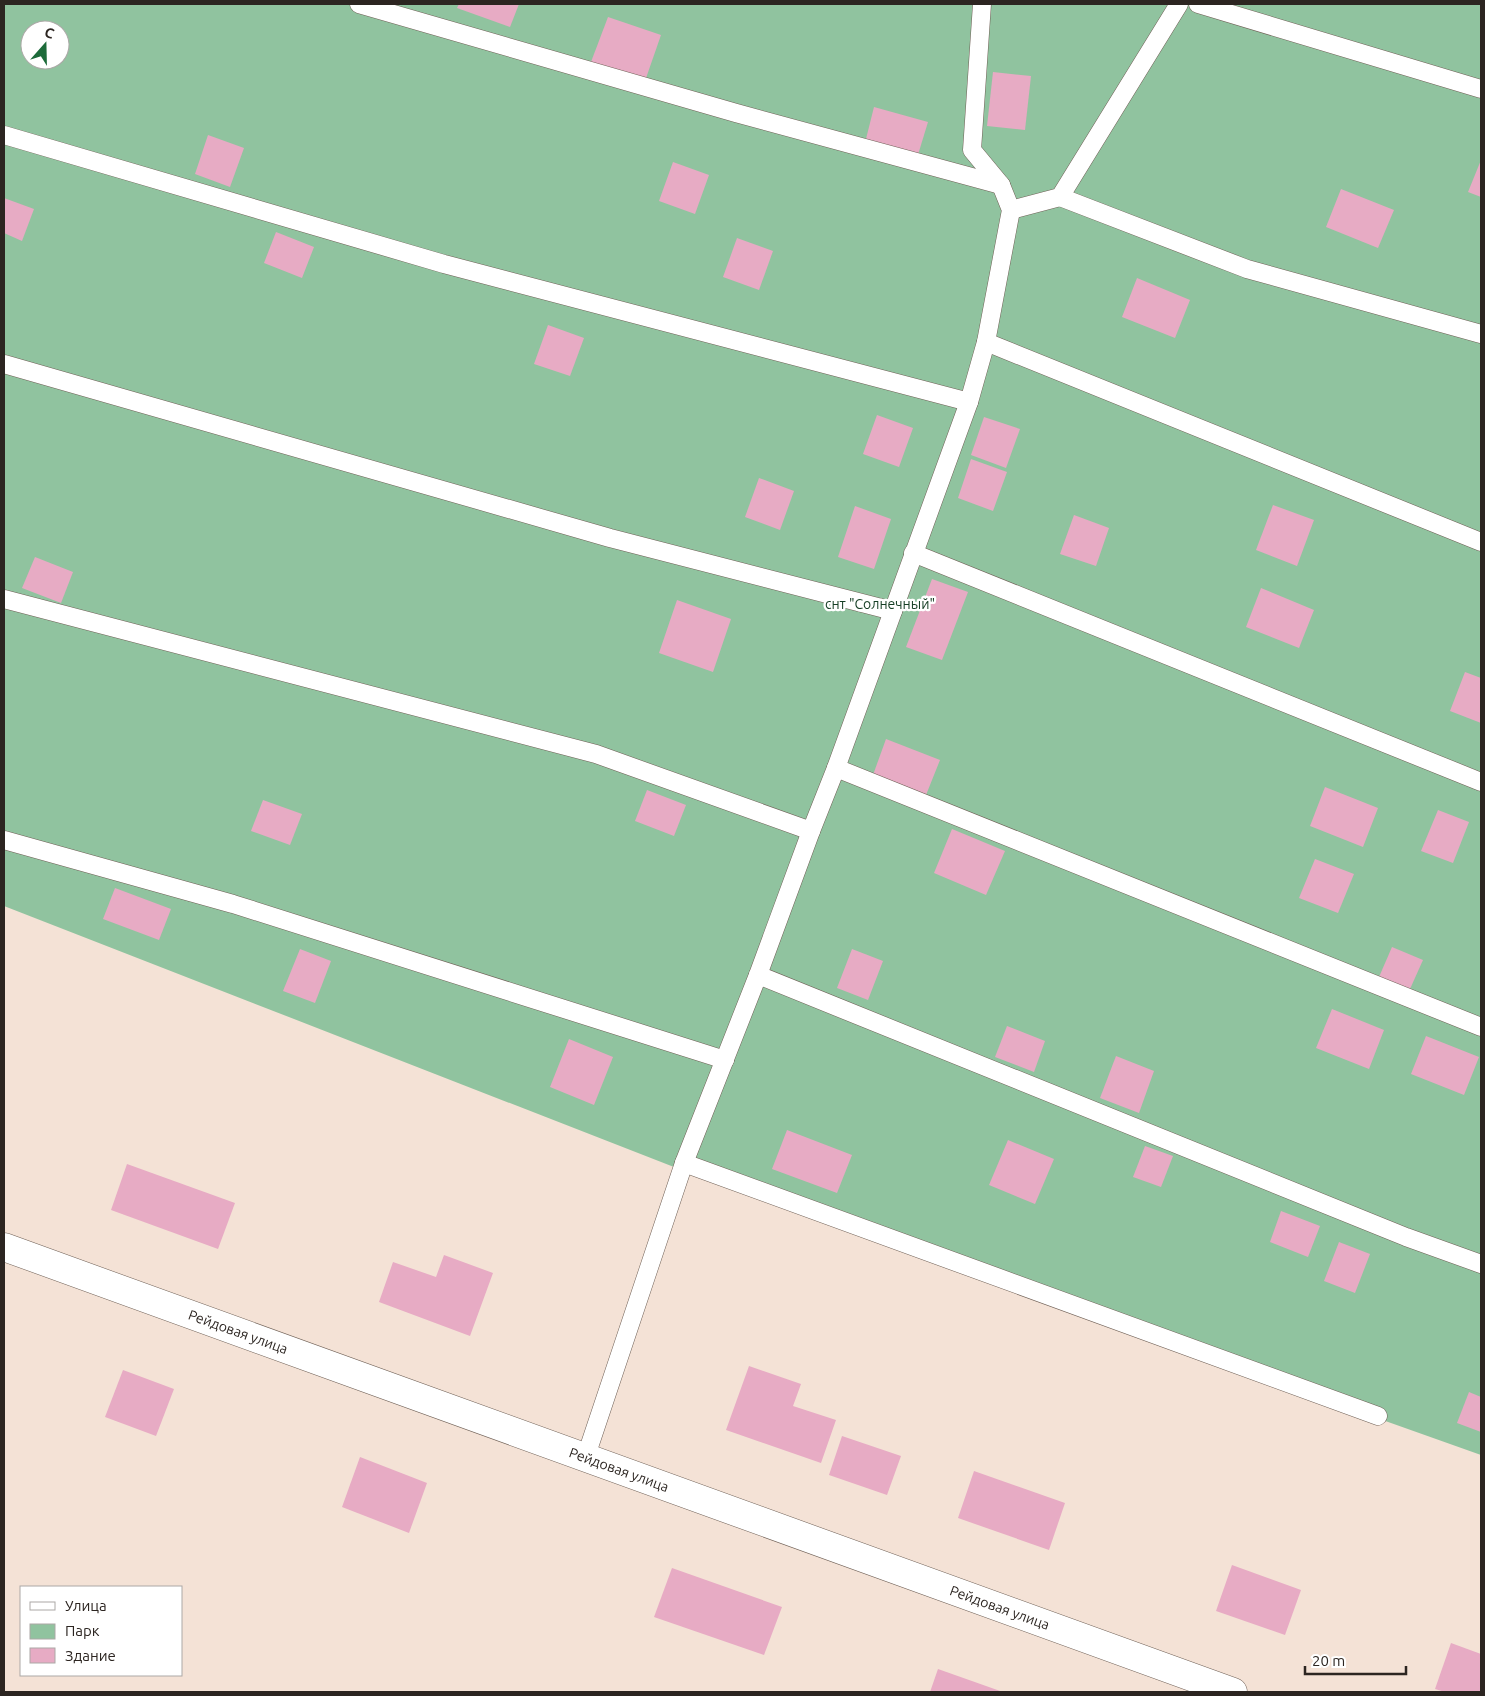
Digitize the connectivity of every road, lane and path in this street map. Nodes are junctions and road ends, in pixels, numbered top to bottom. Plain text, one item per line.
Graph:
1 (359, 4) edge
2 (982, 4) edge
3 (1179, 4) edge
4 (1198, 4) edge
5 (1481, 89) edge
6 (4, 135) edge
7 (1001, 185) junction
8 (1060, 197) junction
9 (1011, 210) junction
10 (1481, 334) edge
11 (986, 342) junction
12 (4, 364) edge
13 (969, 402) junction
14 (1481, 542) edge
15 (913, 553) junction
16 (4, 599) edge
17 (893, 611) junction
18 (836, 768) junction
19 (1481, 782) edge
20 (810, 831) junction
21 (4, 840) edge
22 (758, 975) junction
23 (1481, 1027) edge
24 (725, 1060) junction
25 (684, 1163) junction
26 (4, 1247) edge
27 (1481, 1264) edge
28 (1378, 1416) dead end
29 (585, 1459) junction
30 (1234, 1692) edge

1 - 7 lane
2 - 7 lane
3 - 8 lane
4 - 5 lane
6 - 13 lane
7 - 9 lane
8 - 9 lane
8 - 10 lane
9 - 11 lane
11 - 13 lane
11 - 14 lane
12 - 17 lane
13 - 15 lane
15 - 17 lane
15 - 19 lane
16 - 20 lane
17 - 18 lane
18 - 20 lane
18 - 23 lane
20 - 22 lane
21 - 24 lane
22 - 24 lane
22 - 27 lane
24 - 25 lane
25 - 28 lane
25 - 29 lane
26 - 29 street, Рейдовая улица
29 - 30 street, Рейдовая улица

